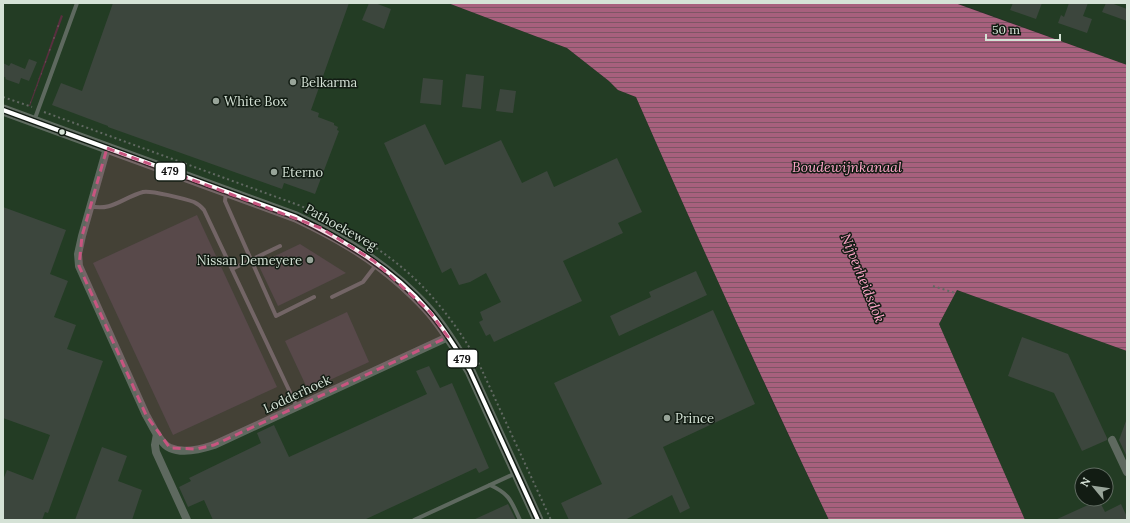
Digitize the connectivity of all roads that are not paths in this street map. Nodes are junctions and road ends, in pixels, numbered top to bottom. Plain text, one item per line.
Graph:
1 (77, 3) edge
2 (3, 110) edge
3 (34, 121) junction
4 (107, 148) junction
5 (226, 191) junction
6 (90, 206) junction
7 (280, 246) dead end
8 (252, 260) junction
9 (377, 263) junction
10 (232, 270) junction
11 (314, 297) dead end
12 (332, 297) dead end
13 (448, 336) junction
14 (297, 408) junction
15 (157, 434) junction
16 (1112, 440) dead end
17 (516, 472) junction
18 (1127, 472) edge
19 (490, 484) junction
20 (187, 520) edge
21 (414, 520) edge
22 (520, 520) edge
23 (538, 520) edge

1 - 3 lane
2 - 3 main road, Pathoekeweg
3 - 4 main road, Pathoekeweg
4 - 5 main road, Pathoekeweg
4 - 6 street, Lodderhoek
5 - 8 lane
5 - 9 main road, Pathoekeweg
6 - 10 lane
6 - 15 street, Lodderhoek
7 - 8 lane
8 - 10 lane
8 - 11 lane
9 - 12 lane
9 - 13 main road, Pathoekeweg
10 - 14 lane
13 - 14 street, Lodderhoek
13 - 17 main road, Pathoekeweg
14 - 15 street, Lodderhoek
15 - 20 street
16 - 18 street
17 - 19 lane
17 - 23 main road, Pathoekeweg
19 - 21 lane
19 - 22 lane

